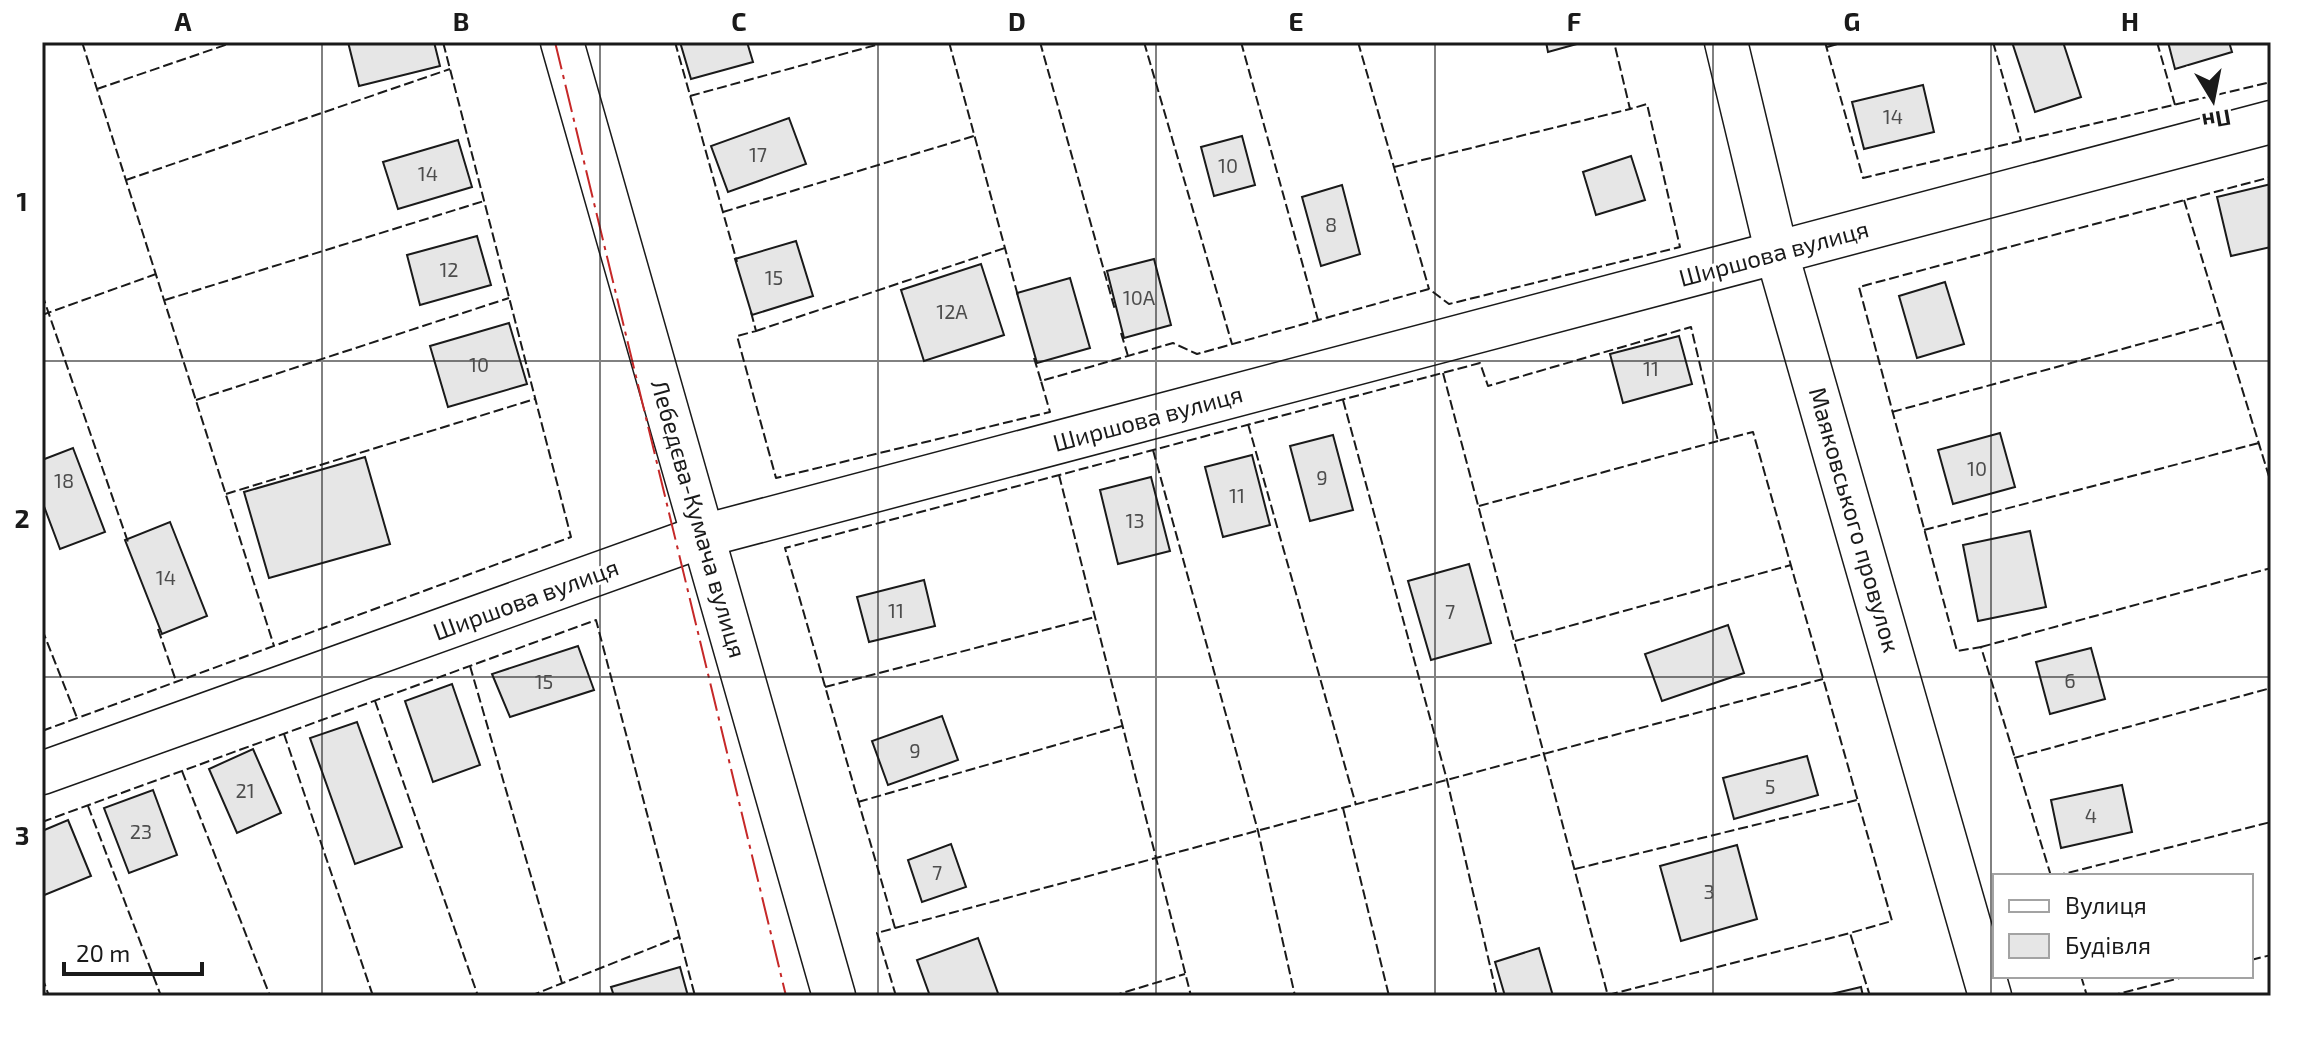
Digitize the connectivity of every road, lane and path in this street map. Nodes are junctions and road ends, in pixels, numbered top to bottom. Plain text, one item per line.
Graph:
1 (562, 42) edge
2 (1726, 42) edge
3 (2271, 122) edge
4 (1777, 254) junction
5 (703, 536) junction
6 (42, 773) edge
7 (834, 996) edge
8 (1990, 996) edge

1 - 5 street, Лебедєва-Кумача вулиця
2 - 4 street, Маяковського провулок
3 - 4 street, Ширшова вулиця
4 - 5 street, Ширшова вулиця
4 - 8 street, Маяковського провулок
5 - 6 street, Ширшова вулиця
5 - 7 street, Лебедєва-Кумача вулиця

